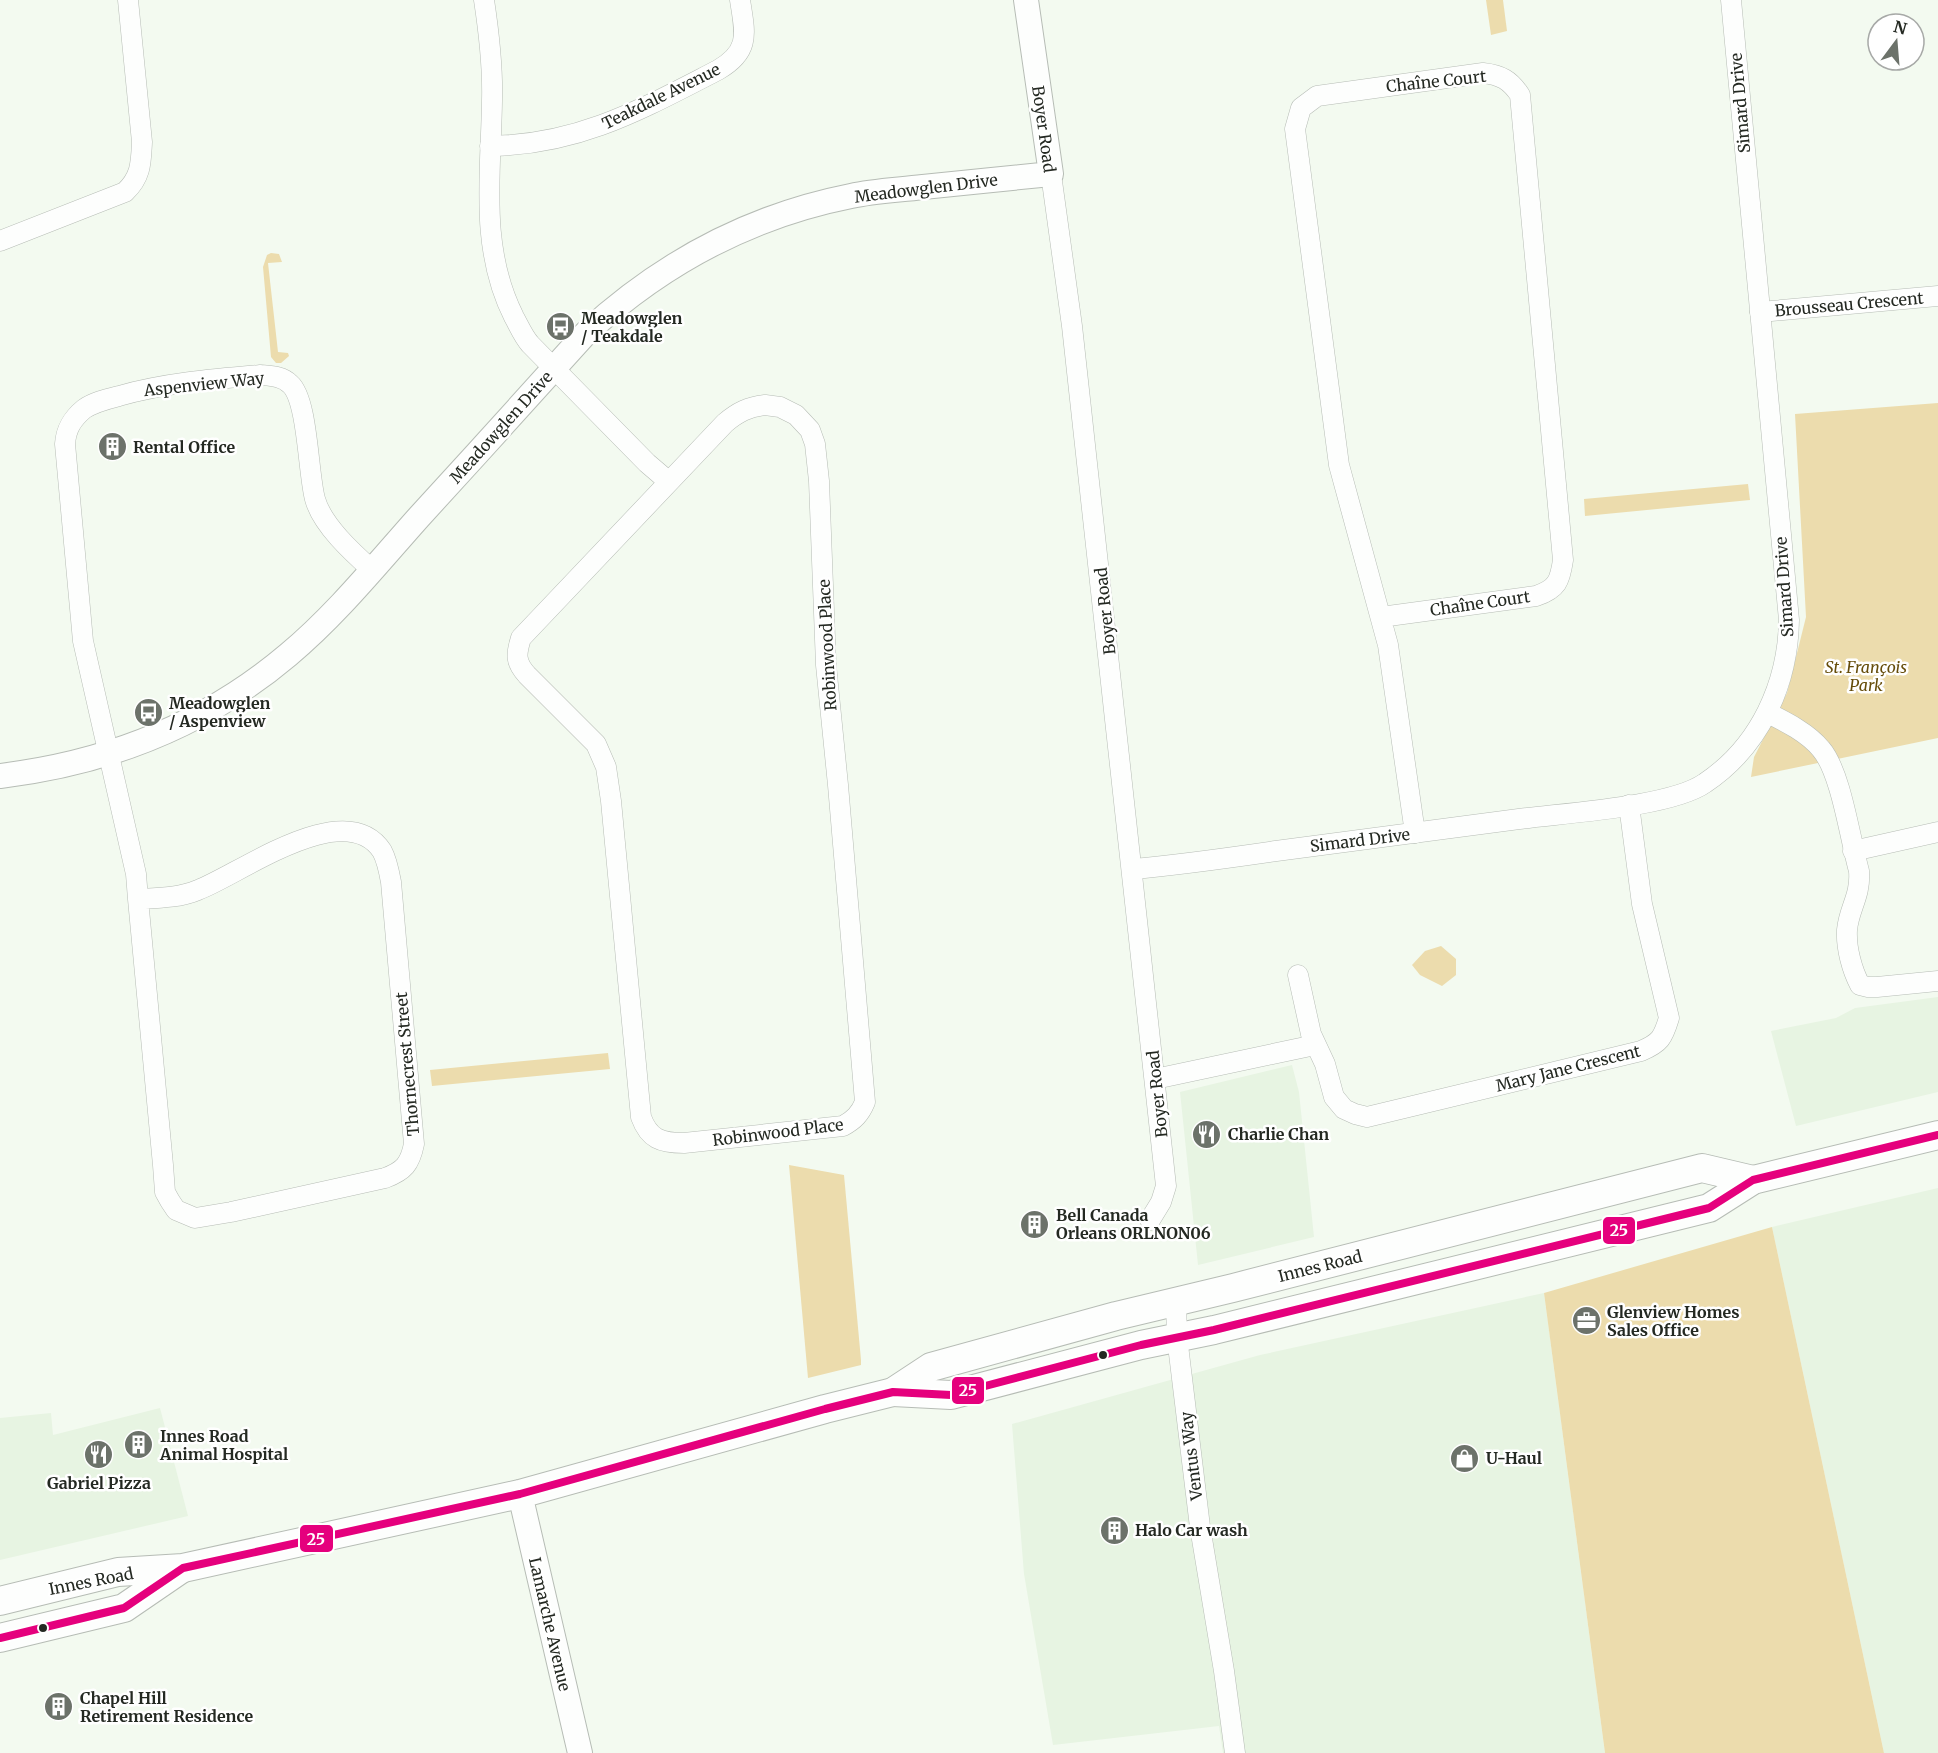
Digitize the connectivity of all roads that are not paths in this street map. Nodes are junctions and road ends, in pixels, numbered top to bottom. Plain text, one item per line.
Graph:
1 (128, 0) edge
2 (484, 0) edge
3 (740, 0) edge
4 (1026, 0) edge
5 (1731, 0) edge
6 (490, 146) junction
7 (1051, 174) junction
8 (0, 241) edge
9 (1938, 296) edge
10 (1760, 312) junction
11 (553, 369) junction
12 (668, 481) junction
13 (372, 570) junction
14 (1381, 617) junction
15 (1768, 713) junction
16 (108, 755) junction
17 (0, 776) edge
18 (1629, 805) junction
19 (1938, 832) edge
20 (1415, 833) junction
21 (1853, 851) junction
22 (1132, 868) junction
23 (138, 899) junction
24 (1298, 975) dead end
25 (1938, 981) edge
26 (1315, 1045) junction
27 (1155, 1079) junction
28 (1938, 1135) edge
29 (1753, 1180) junction
30 (1150, 1220) dead end
31 (1176, 1301) junction
32 (1177, 1337) junction
33 (893, 1392) junction
34 (520, 1494) junction
35 (183, 1568) junction
36 (0, 1601) edge
37 (0, 1638) edge
38 (580, 1753) edge
39 (1235, 1753) edge

1 - 8 street
2 - 6 street
3 - 6 street, Teakdale Avenue
4 - 7 street, Boyer Road
5 - 10 street, Simard Drive
6 - 11 street
7 - 11 street, Meadowglen Drive
7 - 22 street, Boyer Road
9 - 10 street, Brousseau Crescent
10 - 15 street, Simard Drive
11 - 12 street
11 - 13 street, Meadowglen Drive
12 - 12 street, Robinwood Place
13 - 16 street, Meadowglen Drive
13 - 16 street, Aspenview Way
14 - 14 street, Chaîne Court
14 - 20 street, Chaîne Court
15 - 18 street, Simard Drive
15 - 21 street
16 - 17 street, Meadowglen Drive
16 - 23 street, Thornecrest Street
18 - 20 street, Simard Drive
18 - 26 street, Mary Jane Crescent
19 - 21 street
20 - 22 street, Simard Drive
21 - 25 street
22 - 27 street, Boyer Road
23 - 23 street, Thornecrest Street
24 - 26 street, Mary Jane Crescent
26 - 27 street
27 - 30 street, Boyer Road
28 - 29 main road, Innes Road
29 - 31 main road, Innes Road
29 - 32 main road, Innes Road
31 - 32 street, Ventus Way
31 - 33 main road, Innes Road
32 - 33 main road, Innes Road
32 - 39 street, Ventus Way
33 - 34 main road, Innes Road
34 - 35 main road, Innes Road
34 - 38 street, Lamarche Avenue
35 - 36 main road, Innes Road
35 - 37 main road, Innes Road

